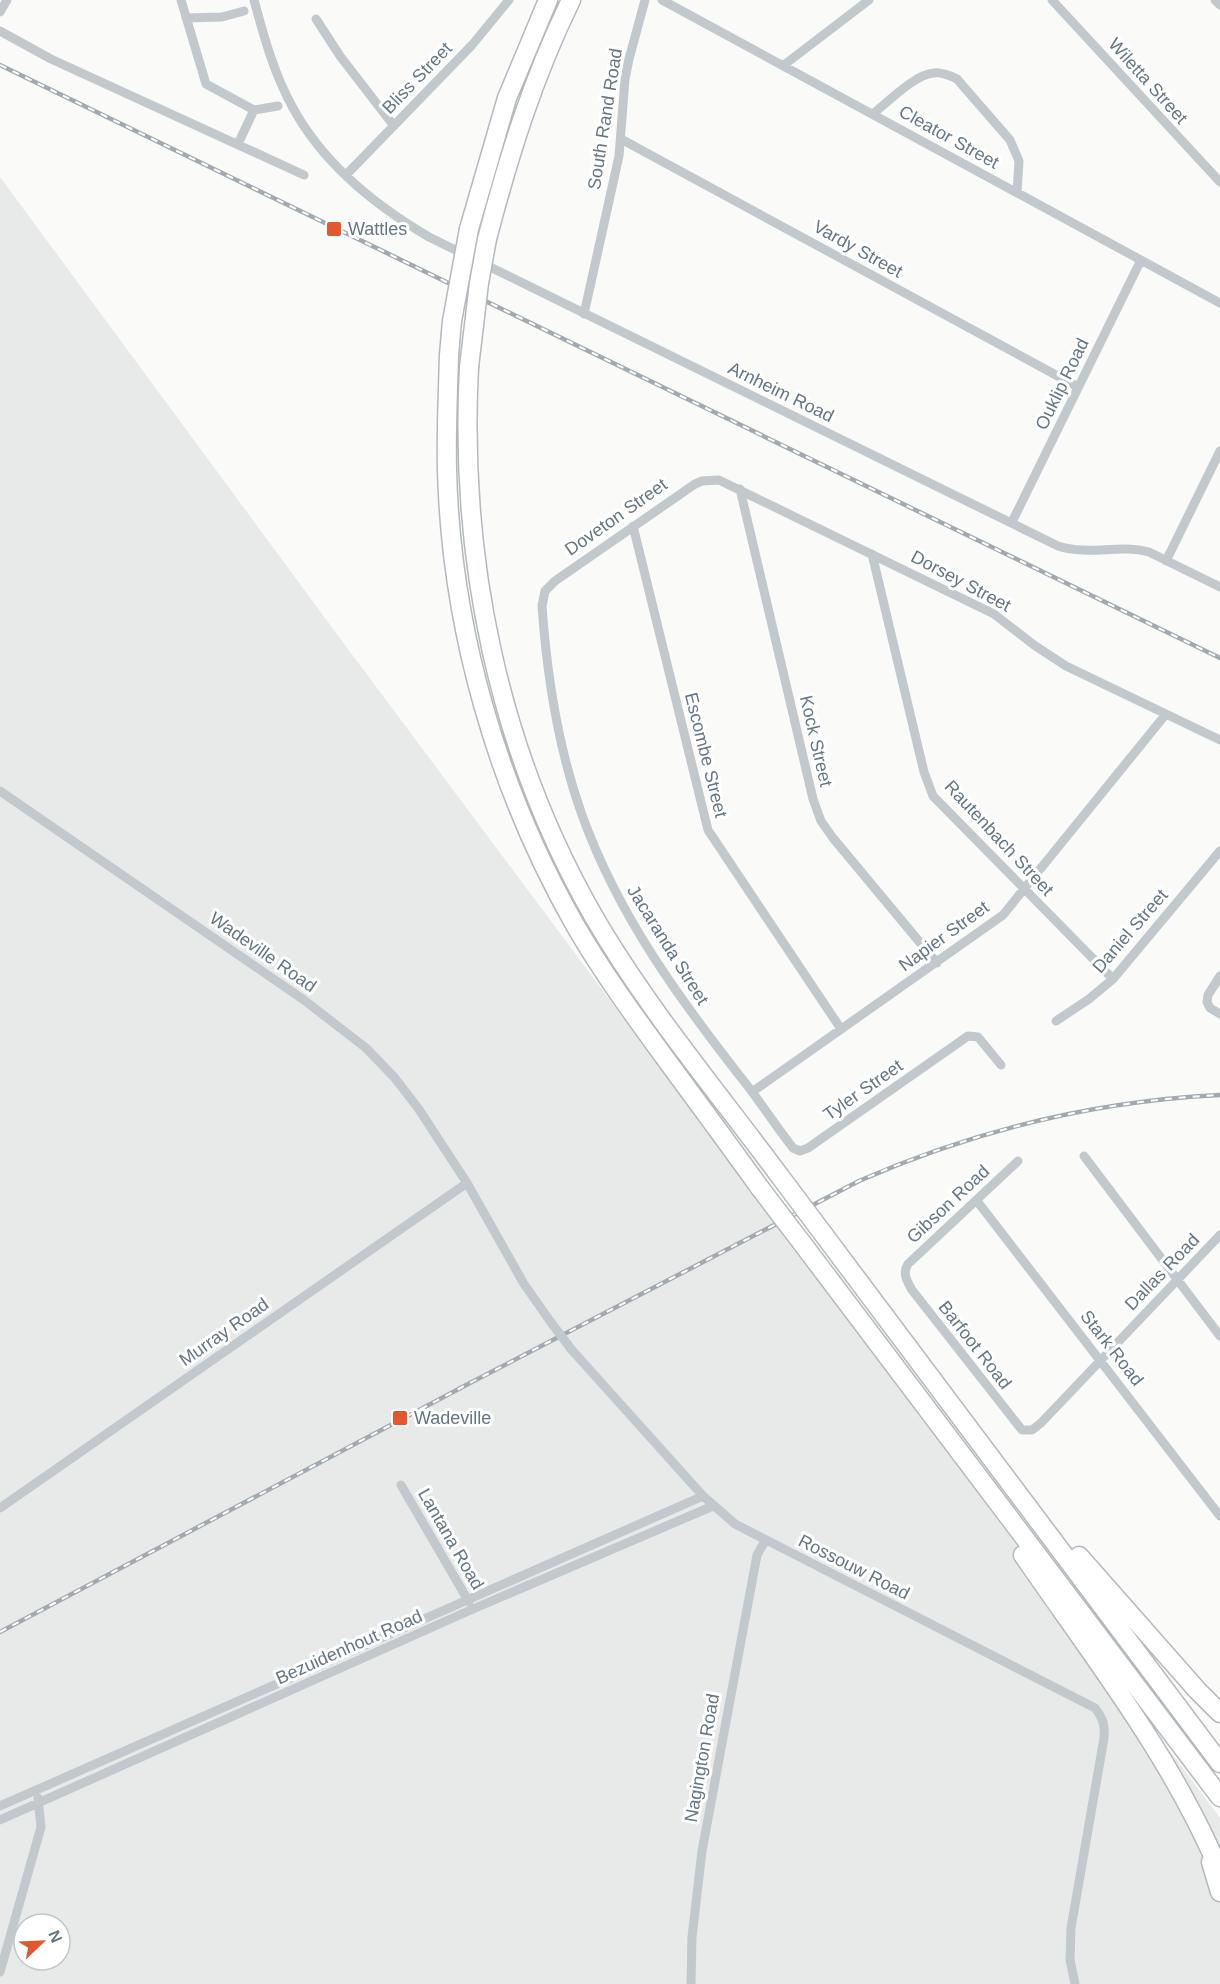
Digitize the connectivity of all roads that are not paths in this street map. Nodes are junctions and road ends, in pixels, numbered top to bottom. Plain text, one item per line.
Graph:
1 (7, 0) edge
2 (181, 0) edge
3 (254, 0) edge
4 (508, 0) edge
5 (548, 0) edge
6 (571, 0) edge
7 (645, 0) edge
8 (662, 0) edge
9 (869, 0) edge
10 (1052, 0) edge
11 (1215, 0) edge
12 (1220, 5) edge
13 (244, 11) dead end
14 (0, 12) edge
15 (186, 18) junction
16 (316, 19) dead end
17 (0, 31) edge
18 (784, 65) junction
19 (278, 106) dead end
20 (254, 110) junction
21 (873, 114) junction
22 (394, 126) junction
23 (621, 139) junction
24 (238, 144) junction
25 (304, 175) dead end
26 (346, 175) junction
27 (1220, 182) edge
28 (1017, 193) junction
29 (1141, 260) junction
30 (1220, 303) edge
31 (584, 314) junction
32 (1078, 387) junction
33 (1220, 451) edge
34 (711, 479) joint
35 (740, 489) junction
36 (1012, 522) junction
37 (633, 526) junction
38 (872, 554) junction
39 (1166, 561) junction
40 (1220, 587) edge
41 (545, 591) joint
42 (1166, 714) junction
43 (1220, 740) edge
44 (0, 791) edge
45 (1220, 852) edge
46 (1025, 890) junction
47 (937, 963) junction
48 (1220, 976) edge
49 (1113, 979) junction
50 (1220, 1014) edge
51 (1056, 1022) dead end
52 (841, 1029) junction
53 (1000, 1065) dead end
54 (752, 1092) junction
55 (1084, 1156) dead end
56 (1018, 1161) dead end
57 (467, 1184) junction
58 (977, 1201) junction
59 (1220, 1235) edge
60 (905, 1274) joint
61 (1178, 1280) junction
62 (1220, 1336) edge
63 (1101, 1359) junction
64 (912, 1389) junction
65 (1026, 1431) joint
66 (401, 1485) dead end
67 (703, 1496) junction
68 (1025, 1502) junction
69 (713, 1506) junction
70 (0, 1508) edge
71 (1220, 1516) edge
72 (765, 1541) junction
73 (590, 1545) junction
74 (596, 1556) junction
75 (466, 1599) junction
76 (473, 1610) junction
77 (383, 1636) junction
78 (388, 1647) junction
79 (218, 1710) junction
80 (1220, 1713) edge
81 (223, 1721) junction
82 (120, 1753) junction
83 (1220, 1763) edge
84 (125, 1765) junction
85 (35, 1790) junction
86 (1220, 1797) edge
87 (40, 1803) junction
88 (0, 1806) edge
89 (0, 1820) edge
90 (1202, 1833) junction
91 (1220, 1872) edge
92 (1220, 1892) edge
93 (0, 1972) edge
94 (692, 1984) edge
95 (1075, 1984) edge

1 - 14 street
2 - 15 street
3 - 26 street, Arnheim Road
4 - 22 street, Bliss Street
5 - 64 highway, bridge
6 - 68 highway, bridge
7 - 23 street, South Rand Road
8 - 18 street, Cleator Street
9 - 18 street
10 - 27 street, Wiletta Street
11 - 12 street
13 - 15 street
15 - 20 street
16 - 22 street
17 - 24 street
18 - 21 street, Cleator Street
19 - 20 street
20 - 24 street
21 - 28 street, Cleator Street
21 - 28 street
22 - 26 street, Bliss Street
23 - 31 street, South Rand Road
23 - 32 street, Vardy Street
24 - 25 street
26 - 31 street, Arnheim Road
28 - 29 street, Cleator Street
29 - 30 street, Cleator Street
29 - 32 street, Ouklip Road
31 - 36 street, Arnheim Road
32 - 36 street, Ouklip Road
33 - 39 street
34 - 35 street, Dorsey Street
34 - 37 street, Doveton Street
35 - 38 street, Dorsey Street
35 - 47 street, Kock Street
36 - 39 street, Arnheim Road
37 - 41 street, Doveton Street
37 - 52 street, Escombe Street
38 - 42 street, Dorsey Street
38 - 46 street, Rautenbach Street
39 - 40 street, Arnheim Road
41 - 54 street, Jacaranda Street
42 - 43 street, Dorsey Street
42 - 46 street, Napier Street
44 - 57 street, Wadeville Road
45 - 49 street, Daniel Street
46 - 47 street, Napier Street
46 - 49 street, Rautenbach Street
47 - 52 street, Napier Street
48 - 50 street
49 - 51 street, Daniel Street
52 - 54 street, Napier Street
53 - 54 street, Tyler Street
55 - 61 street
56 - 58 street, Gibson Road
57 - 67 street, Rossouw Road, bridge
57 - 70 street, Murray Road
58 - 60 street, Gibson Road
58 - 63 street, Stark Road
59 - 61 street, Dallas Road
60 - 65 street, Barfoot Road
61 - 62 street
61 - 63 street, Dallas Road
63 - 65 street, Dallas Road
63 - 71 street, Stark Road
64 - 86 highway
64 - 90 highway
66 - 75 street, Lantana Road
67 - 69 street, Rossouw Road
67 - 73 street, Bezuidenhout Road
68 - 80 highway
68 - 83 highway
69 - 72 street, Rossouw Road
69 - 74 street, Bezuidenhout Road
72 - 94 street, Nagington Road
72 - 95 street, Rossouw Road
73 - 74 street
73 - 75 street, Bezuidenhout Road
74 - 76 street, Bezuidenhout Road
75 - 76 street, Lantana Road
75 - 77 street, Bezuidenhout Road
76 - 78 street, Bezuidenhout Road
77 - 78 street
77 - 79 street, Bezuidenhout Road
78 - 81 street, Bezuidenhout Road
79 - 81 street
79 - 82 street, Bezuidenhout Road
81 - 84 street, Bezuidenhout Road
82 - 84 street
82 - 85 street, Bezuidenhout Road
84 - 87 street, Bezuidenhout Road
85 - 87 street
85 - 88 street, Bezuidenhout Road
87 - 89 street, Bezuidenhout Road
87 - 93 street
90 - 91 highway
90 - 92 highway

